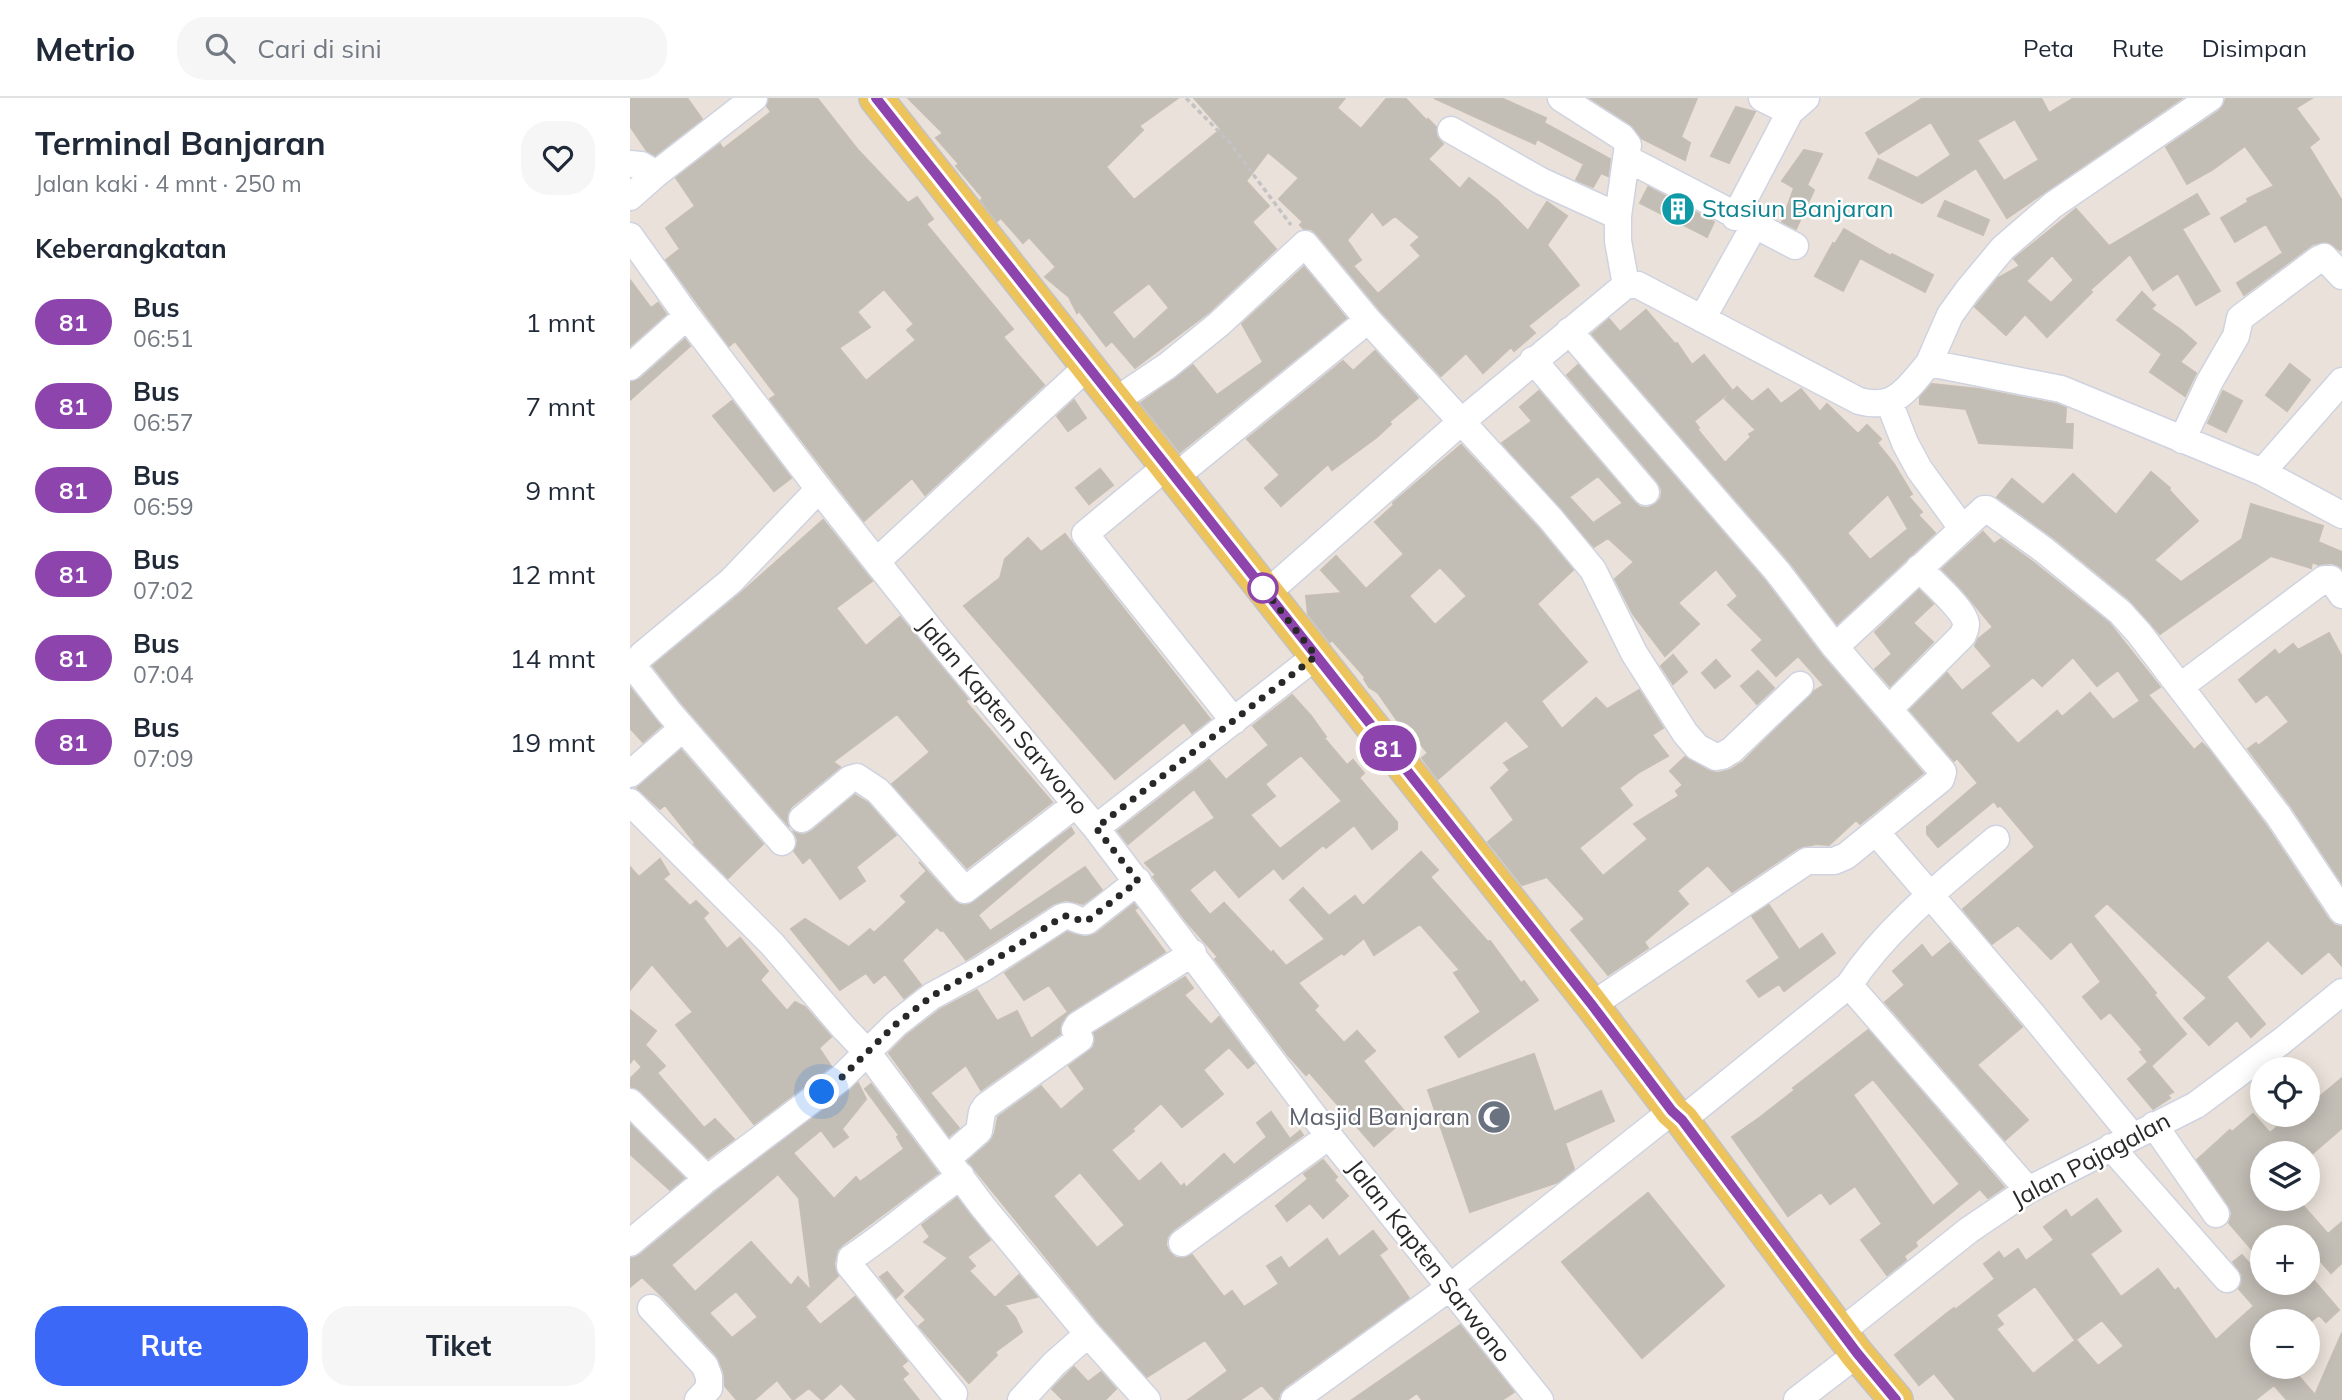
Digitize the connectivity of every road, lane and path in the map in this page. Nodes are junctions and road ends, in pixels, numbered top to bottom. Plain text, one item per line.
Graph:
1 (754, 98) edge
2 (876, 98) edge
3 (1186, 98) edge
4 (1561, 98) edge
5 (1762, 98) edge
6 (2210, 98) edge
7 (1798, 105) edge
8 (1451, 130) dead end
9 (1626, 158) junction
10 (644, 168) edge
11 (630, 197) edge
12 (1618, 216) junction
13 (1744, 221) junction
14 (630, 236) edge
15 (1305, 244) junction
16 (1795, 247) dead end
17 (2342, 276) edge
18 (1626, 285) junction
19 (1702, 319) junction
20 (1368, 320) junction
21 (692, 323) junction
22 (1569, 331) junction
23 (1533, 360) junction
24 (1929, 363) junction
25 (630, 367) edge
26 (1087, 367) junction
27 (2342, 381) edge
28 (1115, 401) junction
29 (1889, 402) junction
30 (1461, 422) junction
31 (2182, 440) junction
32 (1171, 471) junction
33 (2262, 472) junction
34 (819, 489) junction
35 (1646, 492) dead end
36 (2342, 515) edge
37 (1962, 528) junction
38 (877, 561) junction
39 (1919, 568) junction
40 (1267, 593) junction
41 (2342, 595) edge
42 (1835, 647) junction
43 (1316, 656) junction
44 (632, 665) edge
45 (1800, 685) dead end
46 (2181, 686) junction
47 (1889, 709) junction
48 (1234, 721) junction
49 (683, 728) junction
50 (630, 774) edge
51 (630, 802) edge
52 (1076, 804) junction
53 (802, 819) dead end
54 (1096, 828) junction
55 (1876, 832) junction
56 (1996, 839) dead end
57 (782, 842) dead end
58 (1138, 881) junction
59 (1929, 896) junction
60 (2342, 911) edge
61 (1193, 953) junction
62 (1849, 985) junction
63 (2342, 992) edge
64 (1592, 1005) junction
65 (867, 1052) junction
66 (630, 1102) edge
67 (1677, 1115) junction
68 (1329, 1136) junction
69 (2133, 1137) junction
70 (954, 1168) junction
71 (707, 1179) junction
72 (2028, 1190) junction
73 (2216, 1214) dead end
74 (632, 1236) edge
75 (1182, 1243) dead end
76 (2227, 1279) dead end
77 (1449, 1288) junction
78 (651, 1308) dead end
79 (1088, 1334) junction
80 (1850, 1343) junction
81 (954, 1398) edge
82 (698, 1400) edge
83 (1021, 1400) edge
84 (1147, 1400) edge
85 (1294, 1400) edge
86 (1540, 1400) edge
87 (1797, 1400) edge
88 (1896, 1400) edge

1 - 10 street
2 - 26 main road
3 - 15 path
4 - 9 street
5 - 7 street
6 - 24 street
7 - 13 street
8 - 12 street
9 - 12 street
9 - 13 street
10 - 11 street
12 - 18 street
13 - 16 street
13 - 19 street
14 - 21 street, Jalan Kapten Sarwono
15 - 20 street
15 - 28 street
17 - 31 street
18 - 19 street
18 - 22 street
19 - 29 street
20 - 30 street
20 - 32 street
21 - 25 street
21 - 34 street, Jalan Kapten Sarwono
22 - 23 street
22 - 42 street
23 - 30 street
23 - 35 street
24 - 29 street
24 - 31 street
26 - 28 main road
26 - 38 street
27 - 33 street
28 - 32 main road
29 - 37 street
30 - 40 street
30 - 45 street
31 - 33 street
32 - 40 main road
32 - 48 street
33 - 36 street
34 - 38 street, Jalan Kapten Sarwono
34 - 44 street
37 - 39 street
37 - 46 street
38 - 52 street, Jalan Kapten Sarwono
39 - 42 street
39 - 47 street
40 - 43 main road
41 - 46 street
42 - 47 street
43 - 48 street
43 - 64 main road
44 - 49 street
46 - 60 street
47 - 55 street
48 - 54 street
49 - 50 street
49 - 57 street
51 - 65 street
52 - 53 street
52 - 54 street, Jalan Kapten Sarwono
54 - 58 street, Jalan Kapten Sarwono
55 - 59 street
55 - 64 street
56 - 59 street
58 - 61 street, Jalan Kapten Sarwono
58 - 65 street
59 - 62 street
59 - 69 street
61 - 68 street, Jalan Kapten Sarwono
61 - 70 street
62 - 67 street
62 - 72 street
63 - 69 street, Jalan Pajagalan
64 - 67 main road
65 - 70 street
65 - 71 street
66 - 71 street
67 - 77 street
67 - 80 main road
68 - 75 street
68 - 77 street, Jalan Kapten Sarwono
69 - 72 street, Jalan Pajagalan
69 - 73 street
69 - 76 street
70 - 79 street
70 - 81 street
71 - 74 street
72 - 80 street, Jalan Pajagalan
77 - 85 street
77 - 86 street, Jalan Kapten Sarwono
78 - 82 street
79 - 83 street
79 - 84 street
80 - 87 street, Jalan Pajagalan
80 - 88 main road

